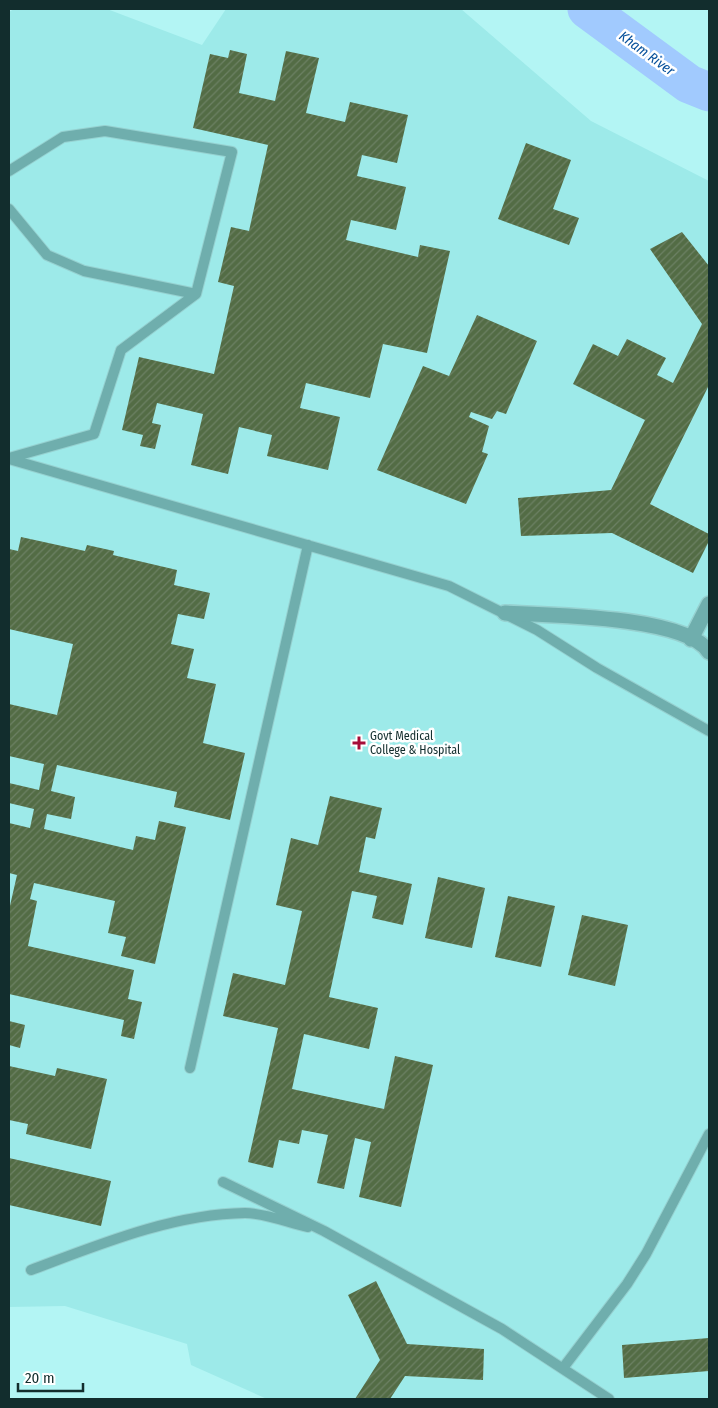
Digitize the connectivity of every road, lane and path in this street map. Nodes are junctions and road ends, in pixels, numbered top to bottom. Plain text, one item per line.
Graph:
1 (9, 171) edge
2 (9, 209) edge
3 (196, 294) junction
4 (9, 458) edge
5 (308, 546) junction
6 (709, 604) edge
7 (505, 613) junction
8 (691, 639) junction
9 (709, 652) edge
10 (709, 731) edge
11 (190, 1068) dead end
12 (709, 1134) edge
13 (223, 1182) dead end
14 (324, 1230) junction
15 (31, 1270) dead end
16 (563, 1368) junction
17 (610, 1399) edge

1 - 3 lane
2 - 3 lane
3 - 4 lane
4 - 5 lane
5 - 7 lane
5 - 11 lane
6 - 8 street
7 - 8 street
7 - 10 lane
8 - 9 street
12 - 16 lane
13 - 14 lane
14 - 15 lane
14 - 16 lane
16 - 17 lane

